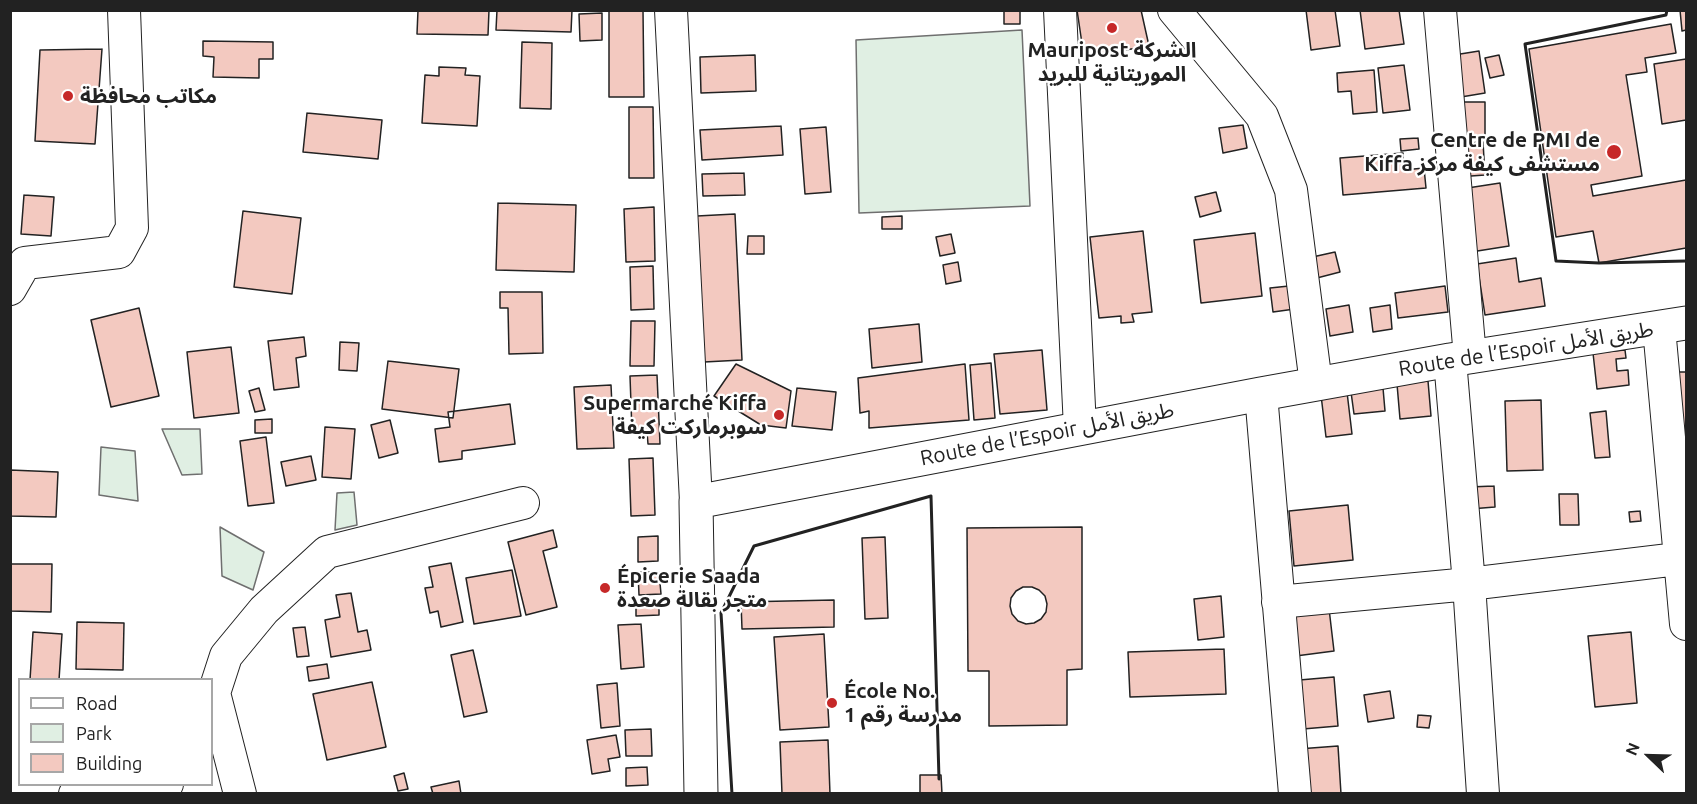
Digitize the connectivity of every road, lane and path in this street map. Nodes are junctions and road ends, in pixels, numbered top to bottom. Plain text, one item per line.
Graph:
1 (124, 10) edge
2 (671, 10) edge
3 (1060, 10) edge
4 (1174, 10) edge
5 (1440, 10) edge
6 (10, 289) edge
7 (1673, 325) edge
8 (1460, 359) junction
9 (1316, 384) junction
10 (1261, 394) junction
11 (1080, 428) junction
12 (696, 502) junction
13 (523, 503) dead end
14 (1683, 558) edge
15 (1469, 584) junction
16 (1278, 602) junction
17 (1686, 624) edge
18 (229, 784) edge
19 (149, 786) edge
20 (75, 794) edge
21 (701, 794) edge
22 (1295, 794) edge
23 (1483, 794) edge

1 - 6 street
2 - 12 street
3 - 11 street
4 - 9 street
5 - 8 street
7 - 8 highway, Route de l’Espoir طريق الأمل
7 - 14 street
8 - 9 highway, Route de l’Espoir طريق الأمل
8 - 15 street
9 - 10 highway, Route de l’Espoir طريق الأمل
10 - 11 highway, Route de l’Espoir طريق الأمل
10 - 16 street
11 - 12 highway, Route de l’Espoir طريق الأمل
12 - 21 highway
13 - 18 street
14 - 15 street
14 - 17 street
15 - 16 street
15 - 23 street
16 - 22 street
19 - 20 street

